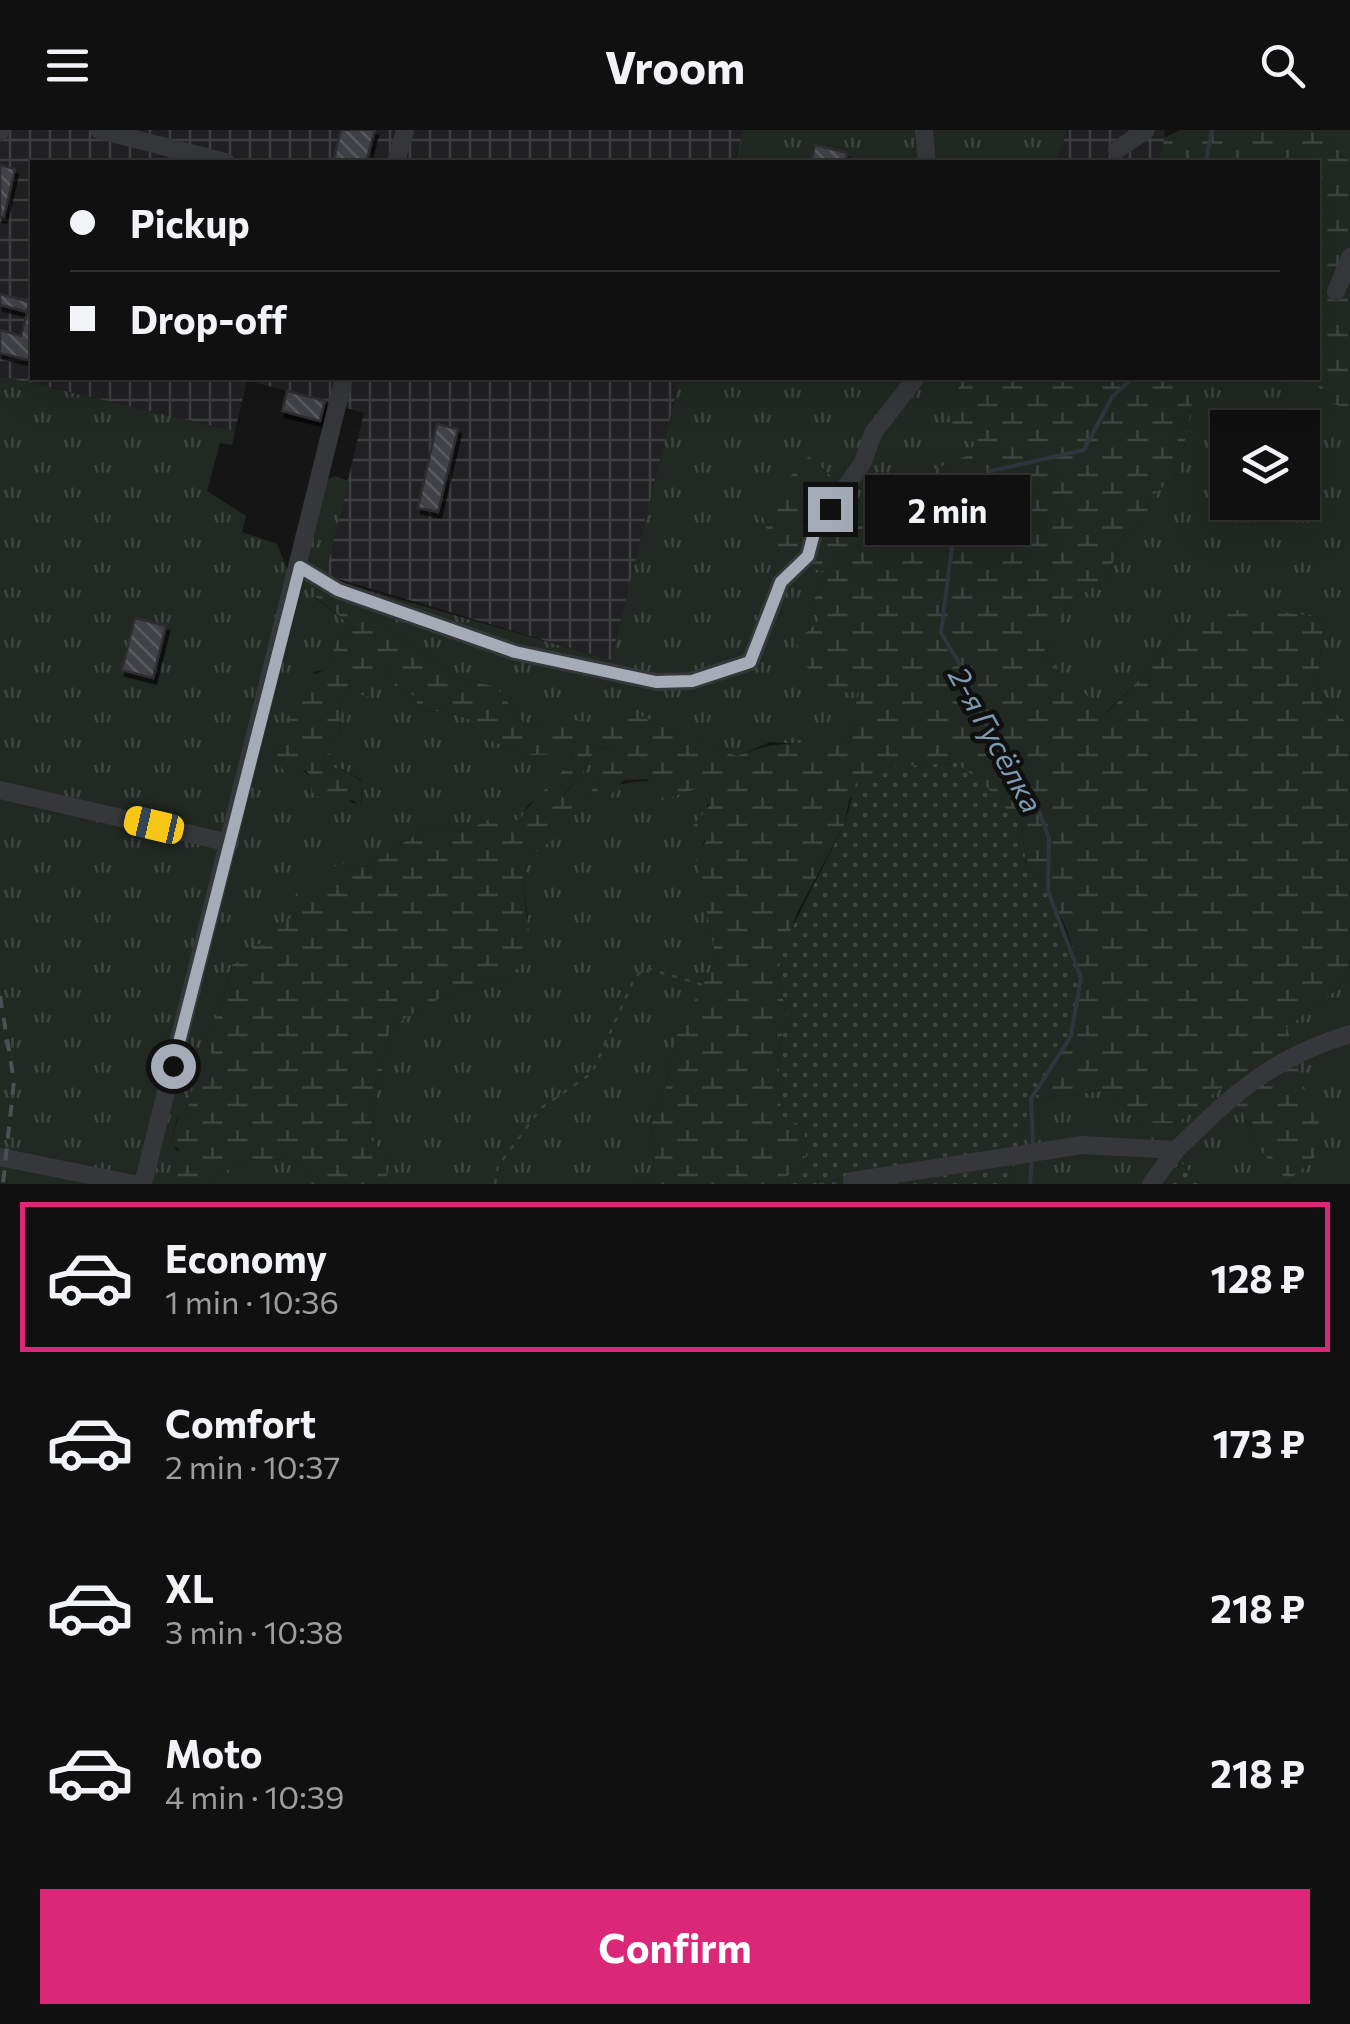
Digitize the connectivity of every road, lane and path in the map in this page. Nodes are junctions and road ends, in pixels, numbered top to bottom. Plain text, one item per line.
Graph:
1 (99, 130) edge
2 (405, 130) edge
3 (924, 130) edge
4 (1146, 130) edge
5 (1117, 150) dead end
6 (218, 160) edge
7 (397, 160) edge
8 (927, 160) edge
9 (1350, 257) edge
10 (1336, 292) dead end
11 (344, 380) edge
12 (914, 380) edge
13 (300, 567) junction
14 (0, 790) edge
15 (230, 843) junction
16 (710, 987) dead end
17 (1350, 1034) edge
18 (1176, 1150) junction
19 (0, 1157) edge
20 (852, 1181) joint
21 (134, 1184) edge
22 (143, 1184) edge
23 (495, 1184) edge
24 (819, 1184) edge
25 (1151, 1184) edge

1 - 6 street
2 - 7 street
3 - 8 street
4 - 5 street
9 - 10 street
11 - 13 street
12 - 13 street
13 - 15 street
14 - 15 street
15 - 22 street
16 - 23 path
17 - 18 street
18 - 20 street
18 - 25 street
19 - 21 street
20 - 24 path

